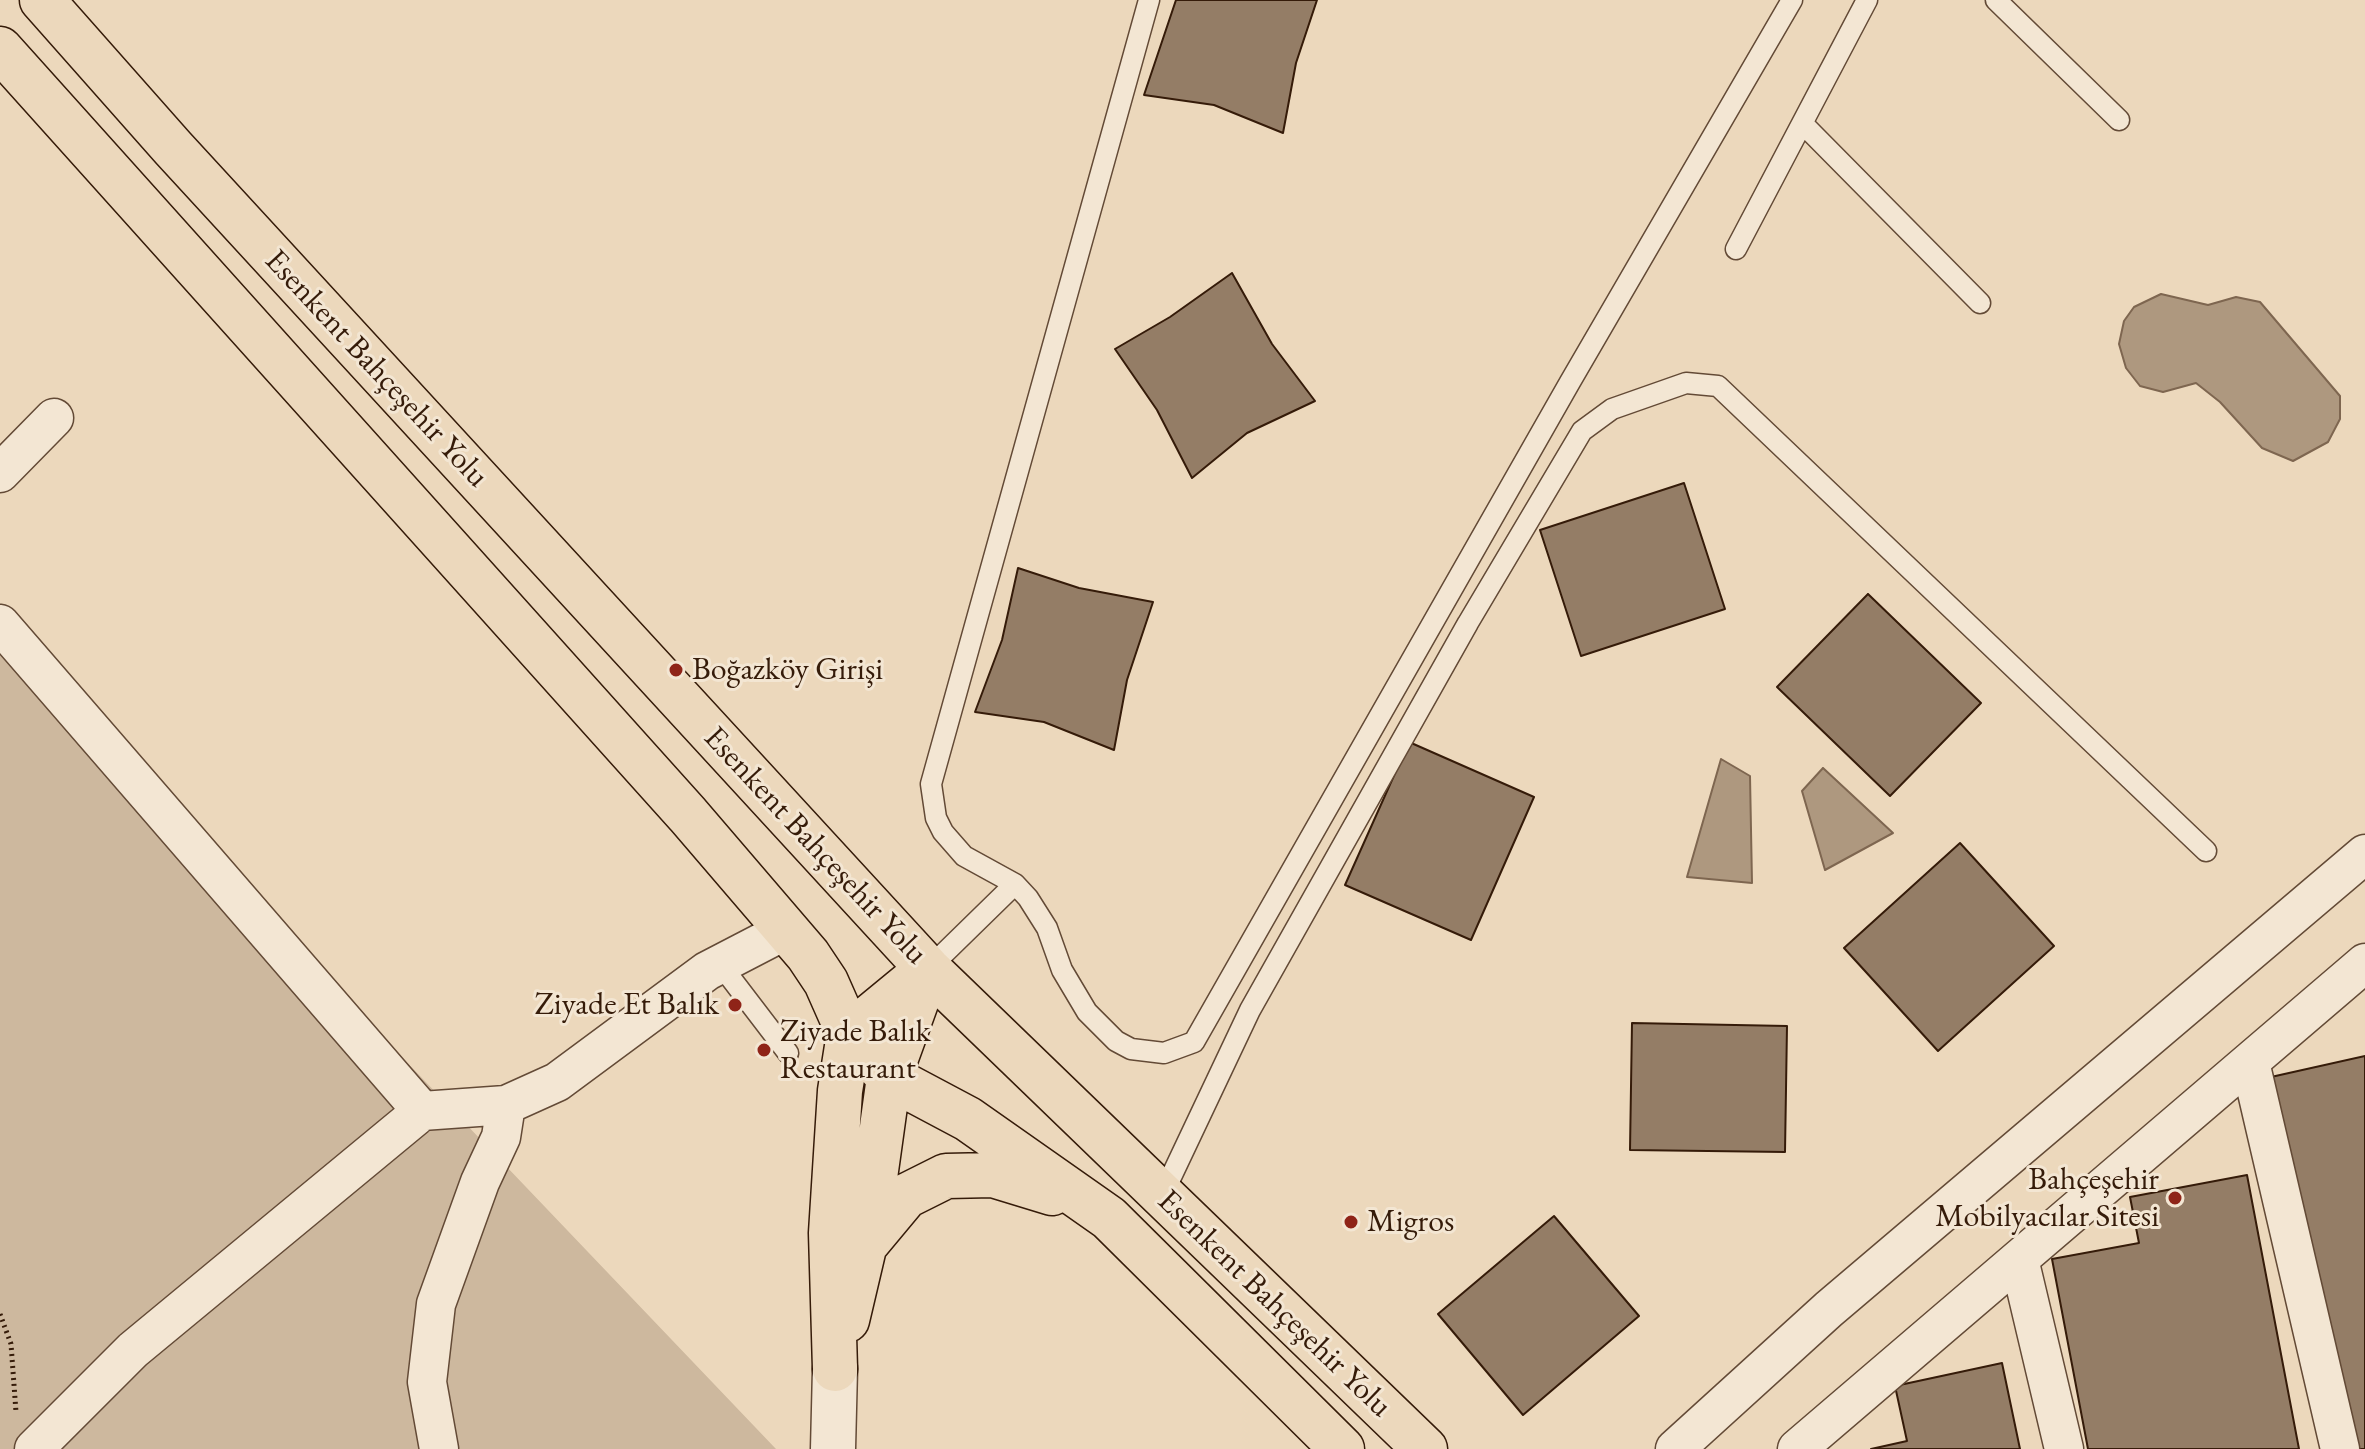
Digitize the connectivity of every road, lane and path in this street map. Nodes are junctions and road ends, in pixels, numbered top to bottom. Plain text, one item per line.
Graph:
1 (42, 0) edge
2 (1149, 0) edge
3 (1792, 0) edge
4 (1867, 0) edge
5 (1996, 0) edge
6 (0, 49) edge
7 (2119, 120) dead end
8 (1803, 124) junction
9 (1736, 249) dead end
10 (1980, 303) dead end
11 (54, 418) dead end
12 (0, 473) edge
13 (0, 624) edge
14 (2206, 851) dead end
15 (2365, 854) edge
16 (1015, 884) junction
17 (786, 930) junction
18 (2365, 963) edge
19 (720, 964) junction
20 (928, 969) junction
21 (849, 1034) junction
22 (788, 1053) dead end
23 (2250, 1062) junction
24 (889, 1077) junction
25 (506, 1105) junction
26 (422, 1111) junction
27 (1162, 1196) junction
28 (1109, 1218) junction
29 (866, 1244) junction
30 (2019, 1259) junction
31 (0, 1314) edge
32 (835, 1369) junction
33 (25, 1434) edge
34 (439, 1449) edge
35 (833, 1449) edge
36 (1342, 1449) edge
37 (1425, 1449) edge
38 (1675, 1449) edge
39 (1797, 1449) edge
40 (2064, 1449) edge
41 (2340, 1449) edge

1 - 20 main road, Esenkent Bahçeşehir Yolu
2 - 16 lane
3 - 16 lane
4 - 8 lane
5 - 7 lane
6 - 17 main road, Esenkent Bahçeşehir Yolu
8 - 9 lane
8 - 10 lane
11 - 12 street
13 - 26 street
14 - 27 lane
15 - 38 street
16 - 20 lane
17 - 19 street
17 - 21 main road, Esenkent Bahçeşehir Yolu
18 - 23 street
19 - 22 lane
19 - 25 street
20 - 21 main road
20 - 24 main road
20 - 27 main road, Esenkent Bahçeşehir Yolu
21 - 24 main road, Esenkent Bahçeşehir Yolu
21 - 32 main road
23 - 30 street
23 - 41 street
24 - 28 main road, Esenkent Bahçeşehir Yolu
24 - 29 main road
25 - 26 street
25 - 34 street
26 - 33 street
27 - 37 main road, Esenkent Bahçeşehir Yolu
28 - 29 main road
28 - 36 main road, Esenkent Bahçeşehir Yolu
29 - 32 main road
30 - 39 street
30 - 40 street
31 - 33 path
32 - 35 street

